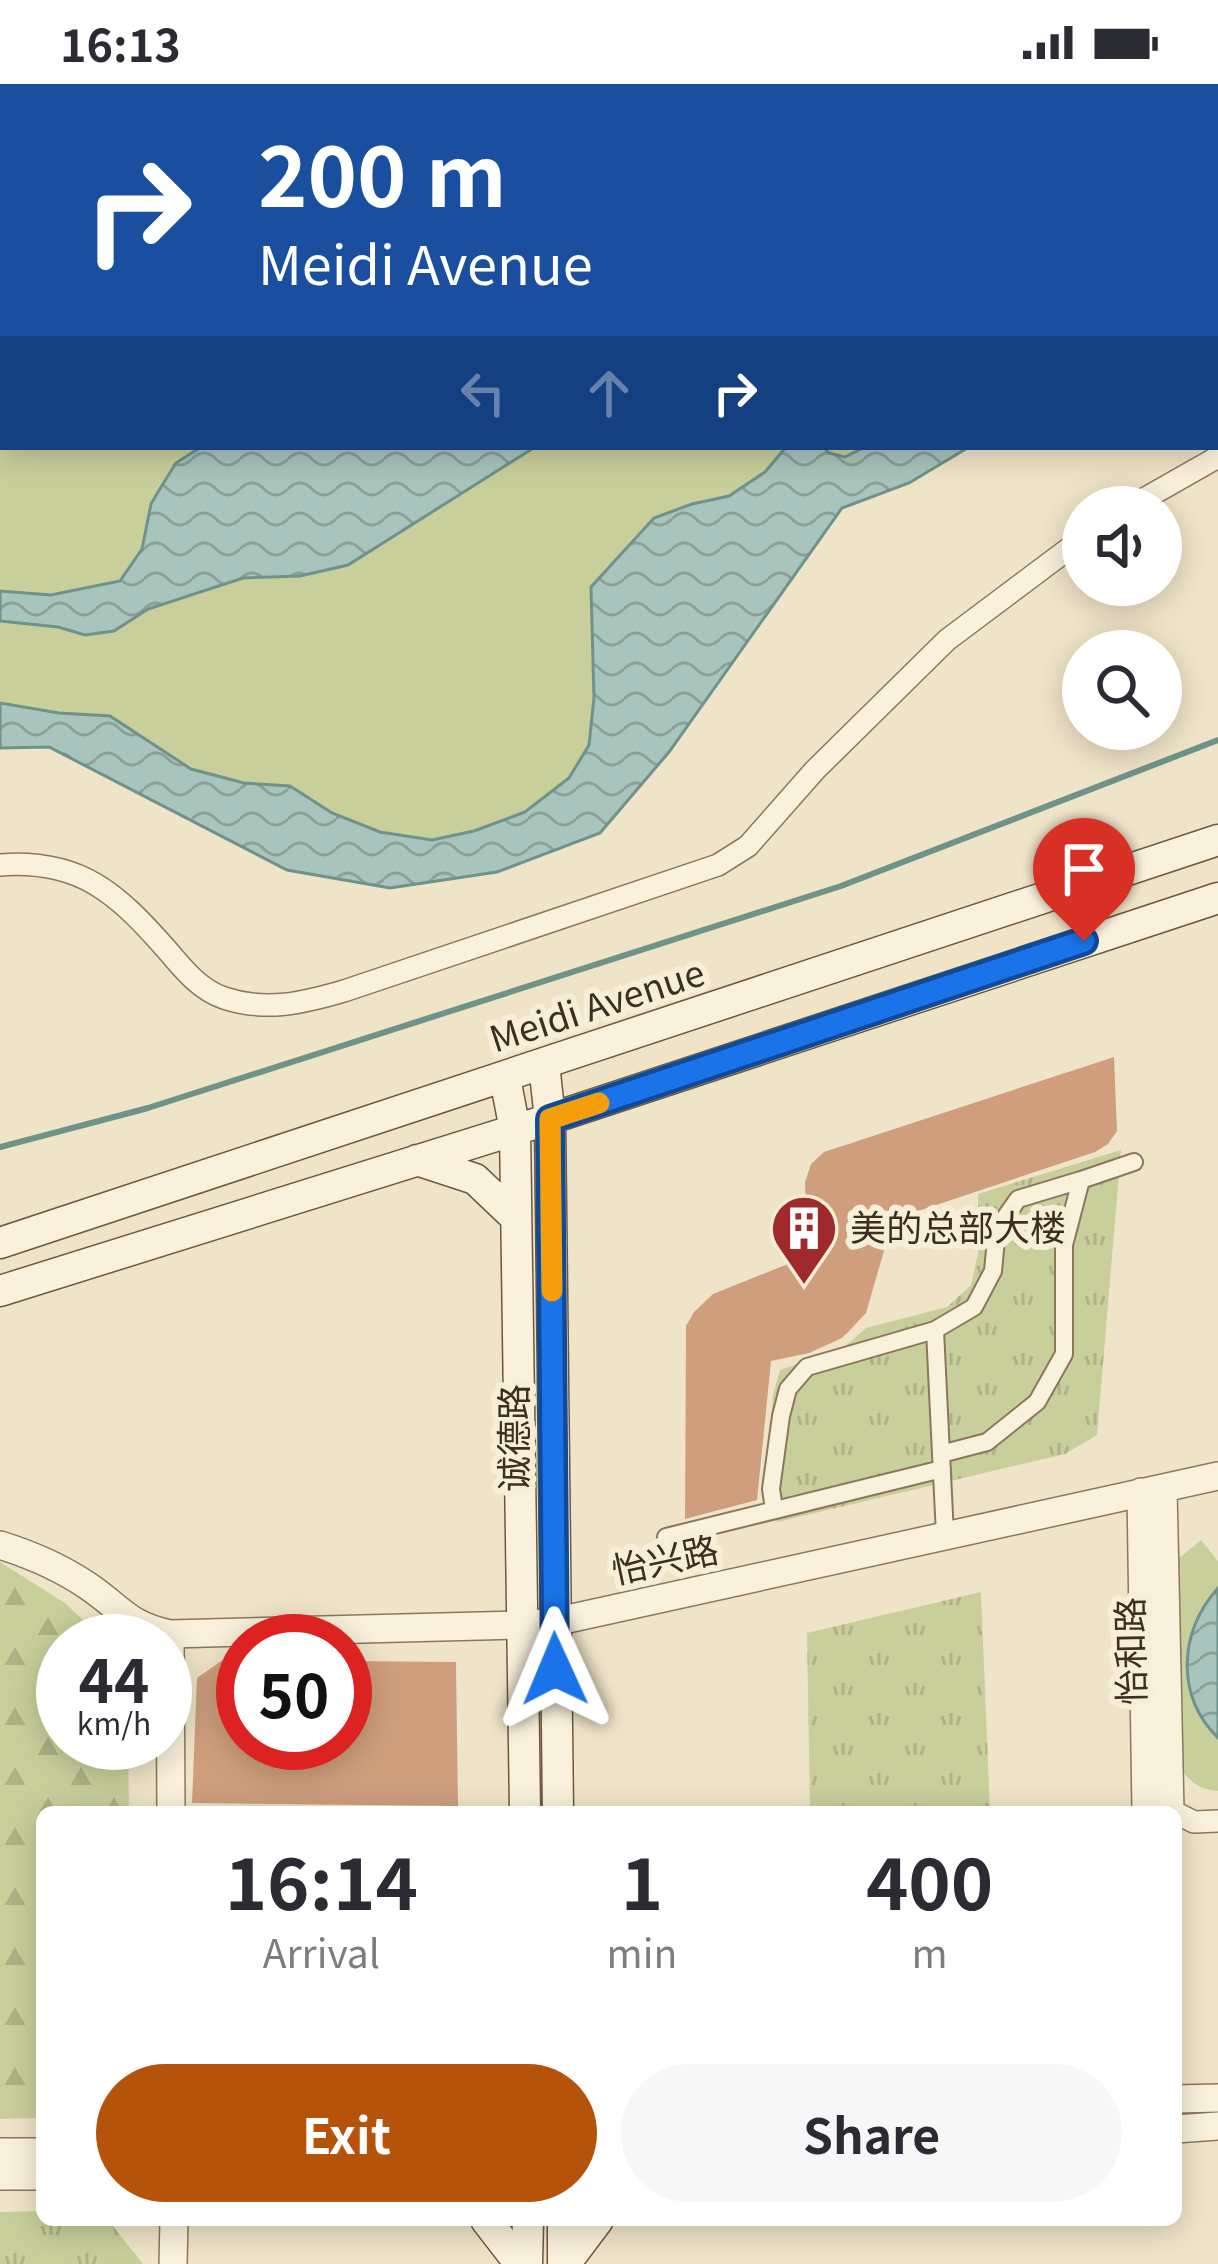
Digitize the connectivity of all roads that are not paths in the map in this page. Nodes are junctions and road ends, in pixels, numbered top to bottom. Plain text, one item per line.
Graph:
1 (1218, 457) edge
2 (1167, 486) edge
3 (1062, 554) edge
4 (1218, 840) edge
5 (0, 865) edge
6 (1218, 898) edge
7 (544, 1064) junction
8 (505, 1078) junction
9 (550, 1119) junction
10 (515, 1130) junction
11 (417, 1160) junction
12 (1134, 1162) dead end
13 (1081, 1180) junction
14 (516, 1219) junction
15 (0, 1243) edge
16 (0, 1291) edge
17 (934, 1330) junction
18 (942, 1461) junction
19 (1218, 1476) edge
20 (1152, 1490) junction
21 (774, 1509) junction
22 (945, 1535) junction
23 (666, 1537) dead end
24 (0, 1545) edge
25 (122, 1614) edge
26 (554, 1622) junction
27 (521, 1625) junction
28 (192, 1633) edge
29 (171, 1770) edge
30 (171, 1806) edge
31 (525, 1806) edge
32 (558, 1806) edge
33 (1171, 1806) edge
34 (1182, 1818) edge
35 (1218, 1821) edge
36 (1218, 2098) edge
37 (1182, 2099) edge
38 (1218, 2126) edge
39 (1182, 2129) edge
40 (0, 2152) edge
41 (36, 2152) edge
42 (0, 2176) edge
43 (36, 2176) edge
44 (174, 2226) edge
45 (491, 2226) edge
46 (527, 2226) edge
47 (563, 2226) edge
48 (593, 2226) edge
49 (173, 2264) edge
50 (523, 2264) edge
51 (564, 2264) edge

1 - 2 street
3 - 5 street
4 - 7 main road, Meidi Avenue
6 - 9 main road
7 - 8 main road, Meidi Avenue
7 - 9 main road, 诚德路
8 - 10 main road, 诚德路
8 - 15 main road, Meidi Avenue
9 - 10 main road
9 - 26 main road, 诚德路
10 - 11 main road
10 - 14 main road, 诚德路
11 - 14 main road
11 - 16 main road
12 - 13 street
13 - 17 street
13 - 18 street
14 - 27 main road, 诚德路
17 - 18 street
17 - 21 street
18 - 21 street
18 - 22 street
19 - 20 street, 怡兴路
20 - 22 street, 怡兴路
20 - 33 street, 怡和路
21 - 23 street
22 - 26 street, 怡兴路
24 - 25 street, 怡兴路
26 - 27 street, 怡兴路
26 - 32 main road, 诚德路
27 - 28 street, 怡兴路
27 - 31 main road, 诚德路
29 - 30 street
34 - 35 street
36 - 37 street
38 - 39 street
40 - 41 street
42 - 43 street
44 - 49 street
45 - 50 main road
46 - 50 main road
47 - 51 main road
48 - 51 main road

